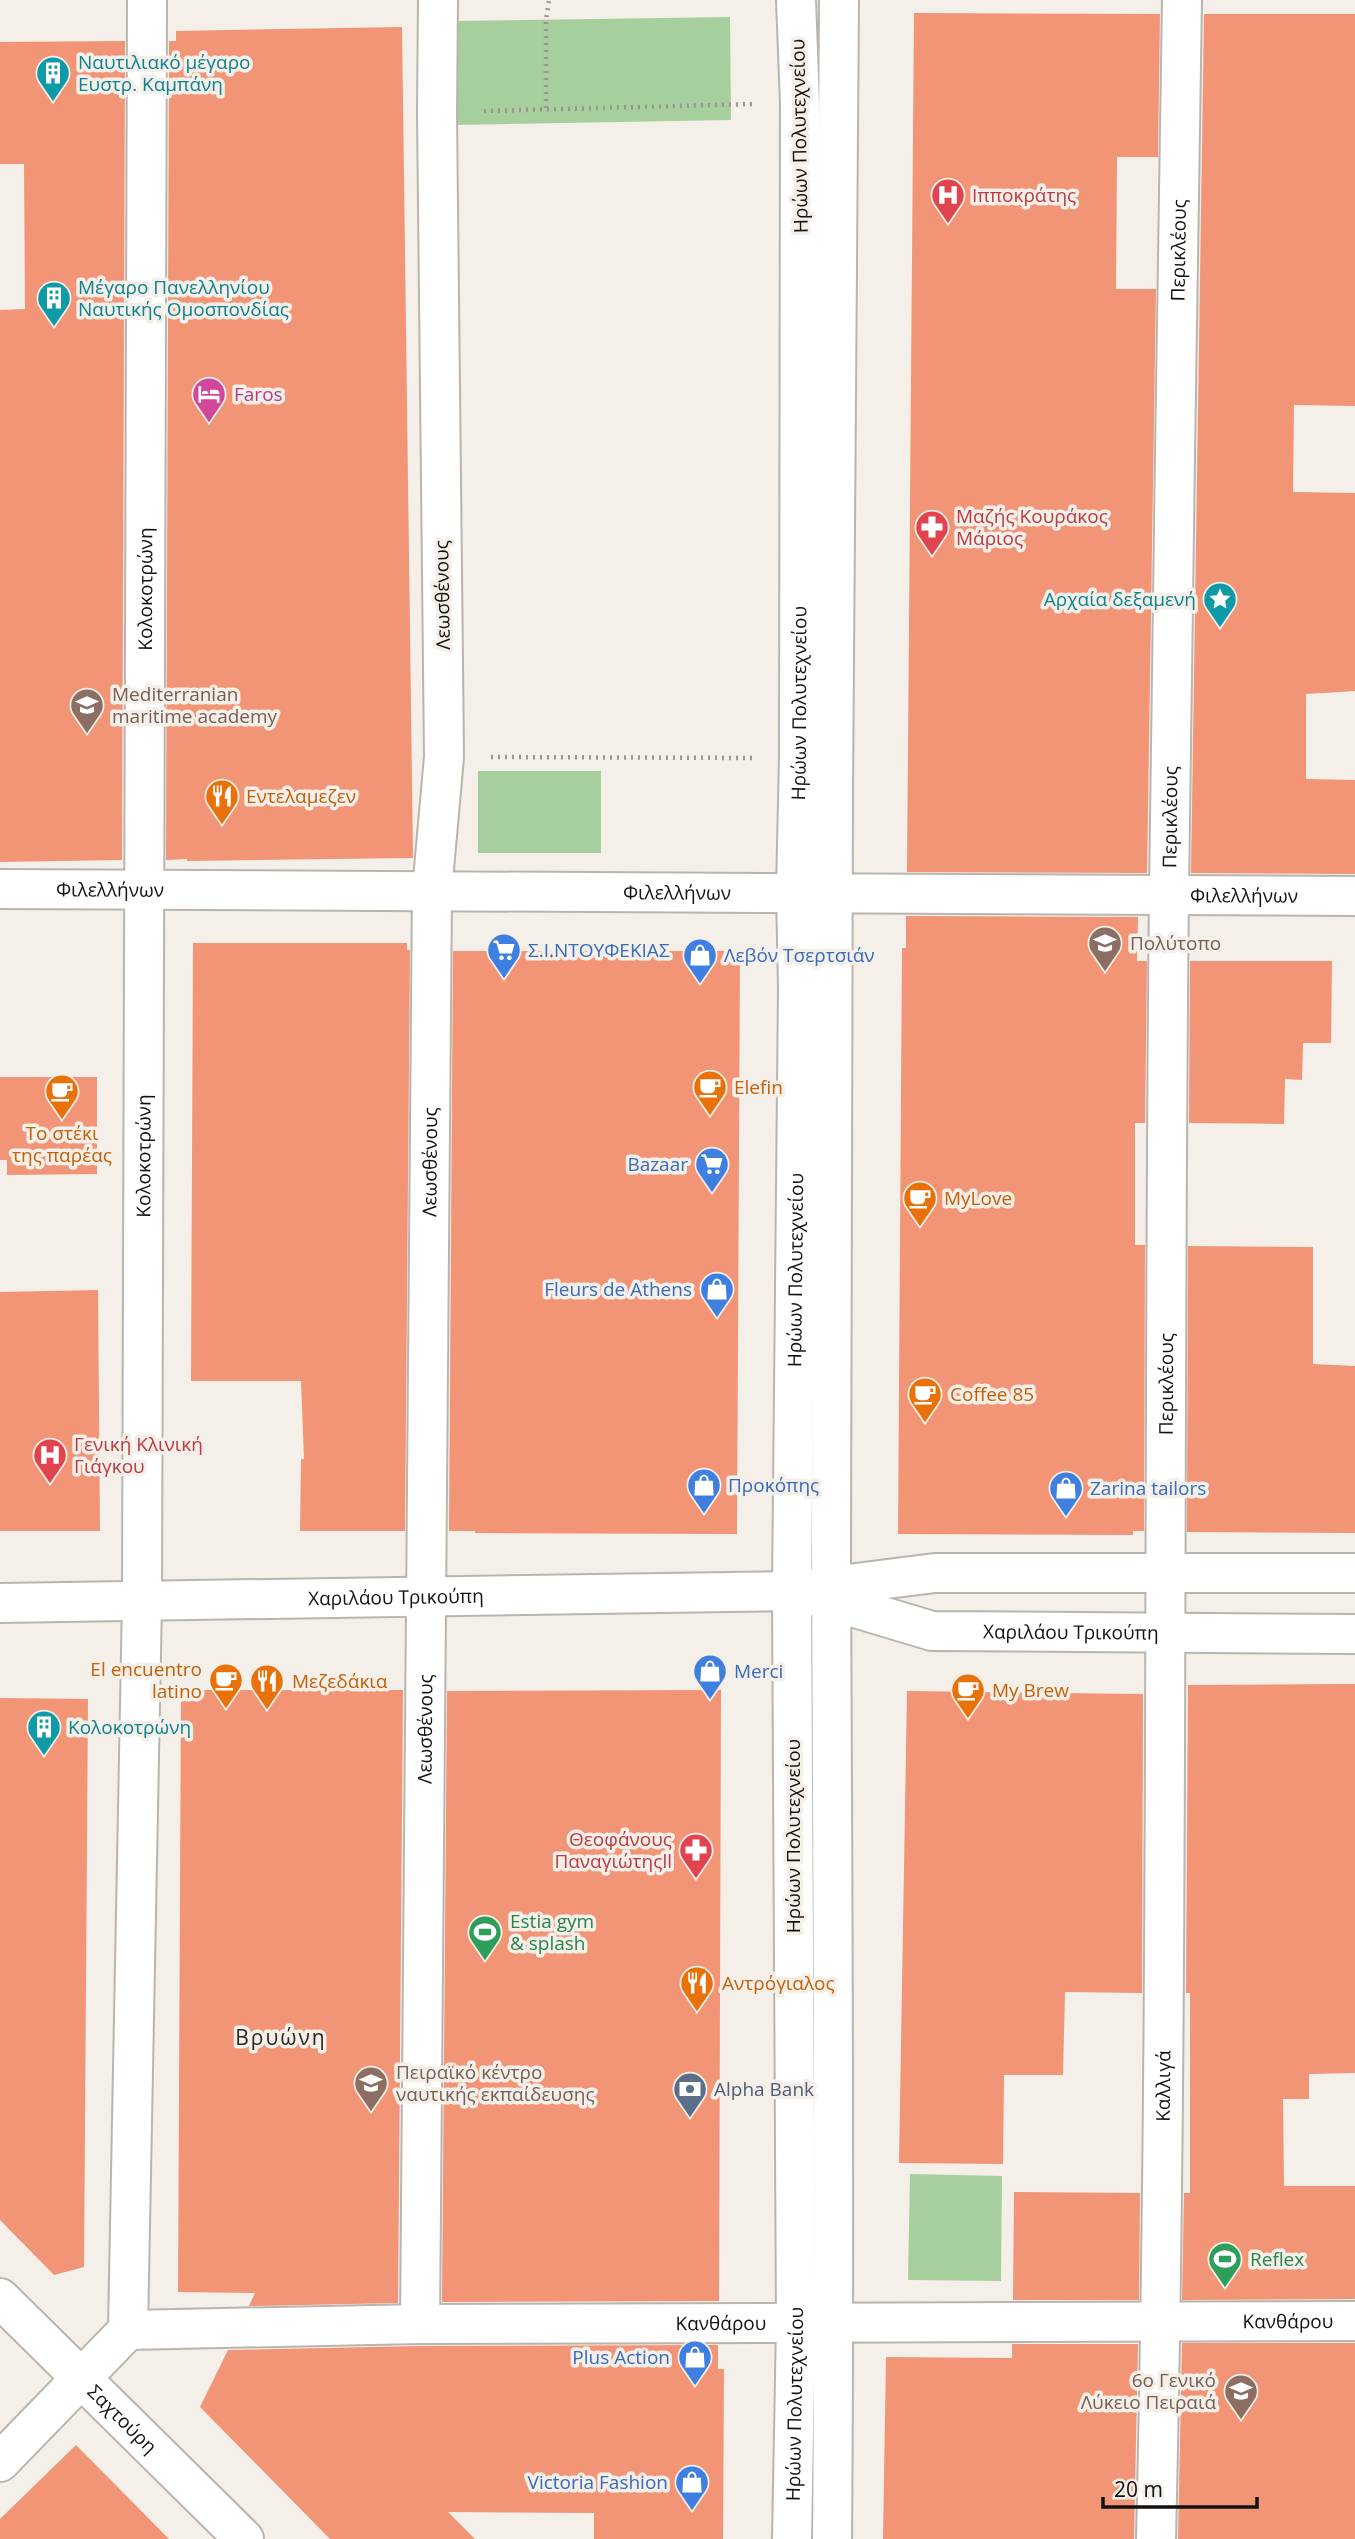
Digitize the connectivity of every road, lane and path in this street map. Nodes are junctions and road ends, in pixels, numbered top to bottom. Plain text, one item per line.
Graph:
1 (147, 0) edge
2 (438, 0) edge
3 (549, 0) edge
4 (796, 0) edge
5 (839, 0) edge
6 (1182, 0) edge
7 (800, 104) junction
8 (546, 108) junction
9 (437, 113) junction
10 (444, 757) junction
11 (799, 758) junction
12 (0, 889) edge
13 (145, 890) junction
14 (432, 891) junction
15 (814, 892) junction
16 (1169, 895) junction
17 (1355, 896) edge
18 (1166, 1572) junction
19 (1355, 1573) edge
20 (792, 1591) junction
21 (831, 1593) junction
22 (427, 1597) junction
23 (142, 1601) junction
24 (0, 1603) edge
25 (1167, 1633) junction
26 (1355, 1634) edge
27 (0, 2298) edge
28 (1355, 2321) edge
29 (1161, 2322) junction
30 (420, 2324) junction
31 (834, 2324) junction
32 (796, 2325) junction
33 (128, 2330) junction
34 (81, 2378) junction
35 (0, 2462) edge
36 (244, 2539) edge
37 (792, 2539) edge
38 (832, 2539) edge
39 (1156, 2539) edge

1 - 13 street, Κολοκοτρώνη
2 - 9 street, Λεωσθένους
3 - 8 path
4 - 7 street, Ηρώων Πολυτεχνείου
5 - 15 street, Ηρώων Πολυτεχνείου
6 - 16 street, Περικλέους
7 - 8 path
7 - 11 street, Ηρώων Πολυτεχνείου
8 - 9 path
9 - 10 street, Λεωσθένους
10 - 11 path
10 - 14 street, Λεωσθένους
11 - 15 street, Ηρώων Πολυτεχνείου
12 - 13 street, Φιλελλήνων
13 - 14 street, Φιλελλήνων
13 - 23 street, Κολοκοτρώνη
14 - 15 street, Φιλελλήνων
14 - 22 street, Λεωσθένους
15 - 16 street, Φιλελλήνων
15 - 20 street, Ηρώων Πολυτεχνείου
15 - 21 street, Ηρώων Πολυτεχνείου
16 - 17 street, Φιλελλήνων
16 - 18 street, Περικλέους
18 - 19 street, Χαριλάου Τρικούπη
18 - 21 street, Χαριλάου Τρικούπη
18 - 25 street, Περικλέους
20 - 21 street, Χαριλάου Τρικούπη
20 - 22 street, Χαριλάου Τρικούπη
20 - 32 street, Ηρώων Πολυτεχνείου
21 - 25 street, Χαριλάου Τρικούπη
21 - 31 street, Ηρώων Πολυτεχνείου
22 - 23 street, Χαριλάου Τρικούπη
22 - 30 street, Λεωσθένους
23 - 24 street, Χαριλάου Τρικούπη
23 - 33 street, Κολοκοτρώνη
25 - 26 street, Χαριλάου Τρικούπη
25 - 29 street, Καλλιγά
27 - 34 street, Σαχτούρη
28 - 29 street, Κανθάρου
29 - 31 street, Κανθάρου
29 - 39 street, Καλλιγά
30 - 32 street, Κανθάρου
30 - 33 street, Κανθάρου
31 - 32 street, Κανθάρου
31 - 38 street, Ηρώων Πολυτεχνείου
32 - 37 street, Ηρώων Πολυτεχνείου
33 - 34 street
34 - 35 street
34 - 36 street, Σαχτούρη

